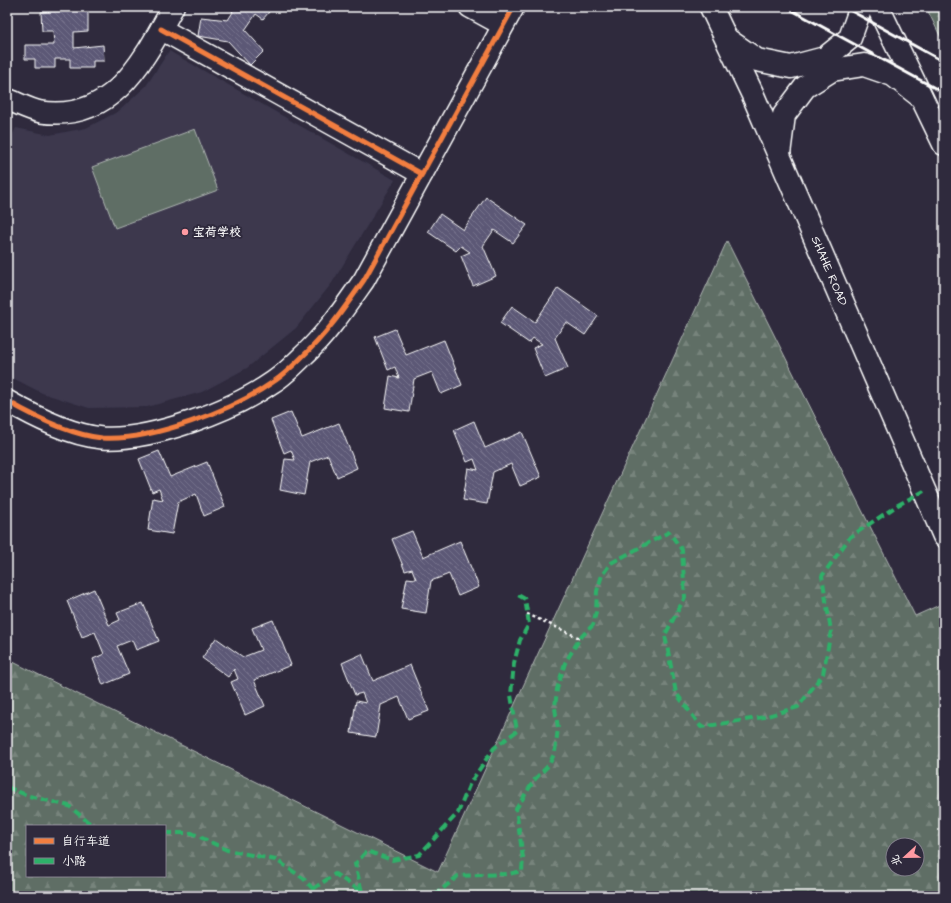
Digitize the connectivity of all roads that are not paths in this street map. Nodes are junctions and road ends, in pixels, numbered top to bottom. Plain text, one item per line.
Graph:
1 (173, 7) edge
2 (470, 7) edge
3 (712, 7) edge
4 (861, 7) edge
5 (878, 7) edge
6 (509, 14) edge
7 (161, 29) junction
8 (727, 40) junction
9 (921, 97) junction
10 (7, 99) edge
11 (944, 144) edge
12 (779, 155) junction
13 (422, 174) junction
14 (7, 401) edge
15 (944, 536) edge

1 - 7 street
2 - 6 street
3 - 8 main road, SHAHE ROAD
4 - 8 main road
5 - 9 main road
6 - 13 street
7 - 10 street
7 - 13 street
8 - 12 main road, SHAHE ROAD
9 - 11 main road
9 - 12 main road
12 - 15 main road, SHAHE ROAD
13 - 14 street

